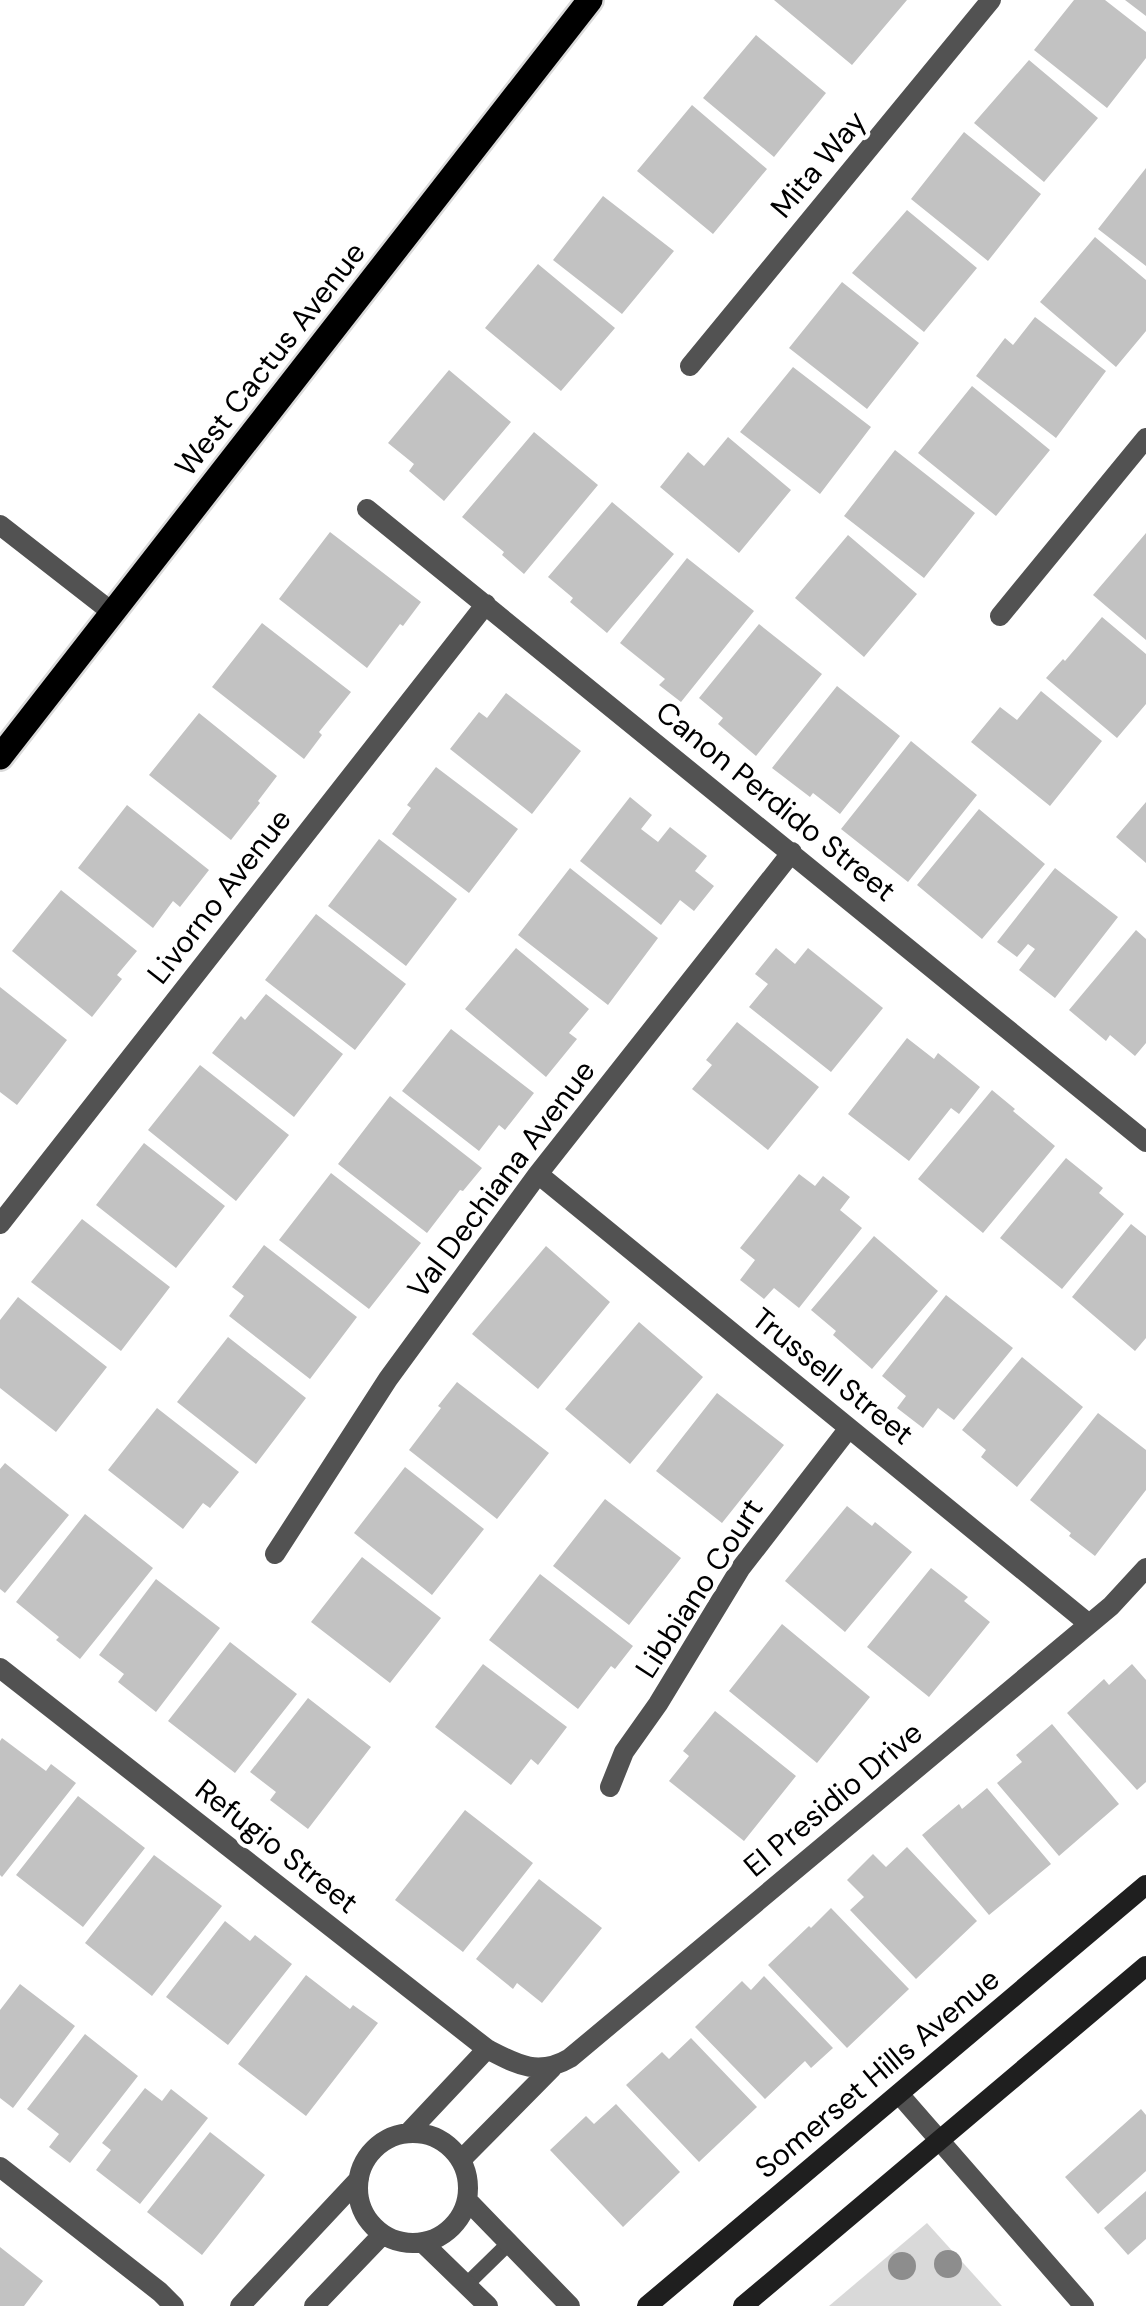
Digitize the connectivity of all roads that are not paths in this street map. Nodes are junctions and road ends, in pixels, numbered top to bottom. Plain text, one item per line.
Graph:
1 (590, 0) edge
2 (992, 0) edge
3 (690, 366) dead end
4 (1146, 438) edge
5 (367, 509) dead end
6 (0, 524) edge
7 (486, 604) junction
8 (114, 613) junction
9 (1000, 616) dead end
10 (0, 757) edge
11 (792, 852) junction
12 (1146, 1142) edge
13 (538, 1174) junction
14 (0, 1224) edge
15 (849, 1428) junction
16 (275, 1554) dead end
17 (1146, 1568) edge
18 (1090, 1624) junction
19 (0, 1668) edge
20 (610, 1786) dead end
21 (1146, 1886) edge
22 (1146, 1966) edge
23 (487, 2048) junction
24 (552, 2068) junction
25 (899, 2094) junction
26 (408, 2133) junction
27 (939, 2140) junction
28 (461, 2160) junction
29 (0, 2166) edge
30 (359, 2178) junction
31 (468, 2201) junction
32 (383, 2234) junction
33 (422, 2242) junction
34 (509, 2244) junction
35 (466, 2285) junction
36 (174, 2306) edge
37 (240, 2306) edge
38 (314, 2306) edge
39 (488, 2306) edge
40 (570, 2306) edge
41 (647, 2306) edge
42 (743, 2306) edge
43 (1084, 2306) edge

1 - 8 main road, West Cactus Avenue
2 - 3 street, Mita Way
4 - 9 street
5 - 7 street, Canon Perdido Street
6 - 8 street
7 - 11 street, Canon Perdido Street
7 - 14 street, Livorno Avenue
8 - 10 main road, West Cactus Avenue
11 - 12 street, Canon Perdido Street
11 - 13 street, Val Dechiana Avenue
13 - 15 street, Trussell Street
13 - 16 street, Val Dechiana Avenue
15 - 18 street, Trussell Street
15 - 20 street, Libbiano Court
17 - 18 street, El Presidio Drive
18 - 24 street, El Presidio Drive
19 - 23 street, Refugio Street
21 - 25 main road, Somerset Hills Avenue
22 - 27 main road
23 - 24 street, Refugio Street
23 - 26 street
24 - 28 street, El Presidio Drive
25 - 27 street
25 - 41 main road, Somerset Hills Avenue
26 - 28 street
26 - 30 street
27 - 42 main road
27 - 43 street
28 - 31 street
29 - 36 street
30 - 32 street
30 - 37 street
31 - 33 street
31 - 34 street
32 - 33 street
32 - 38 street
33 - 35 street
34 - 35 lane
34 - 40 street
35 - 39 street

